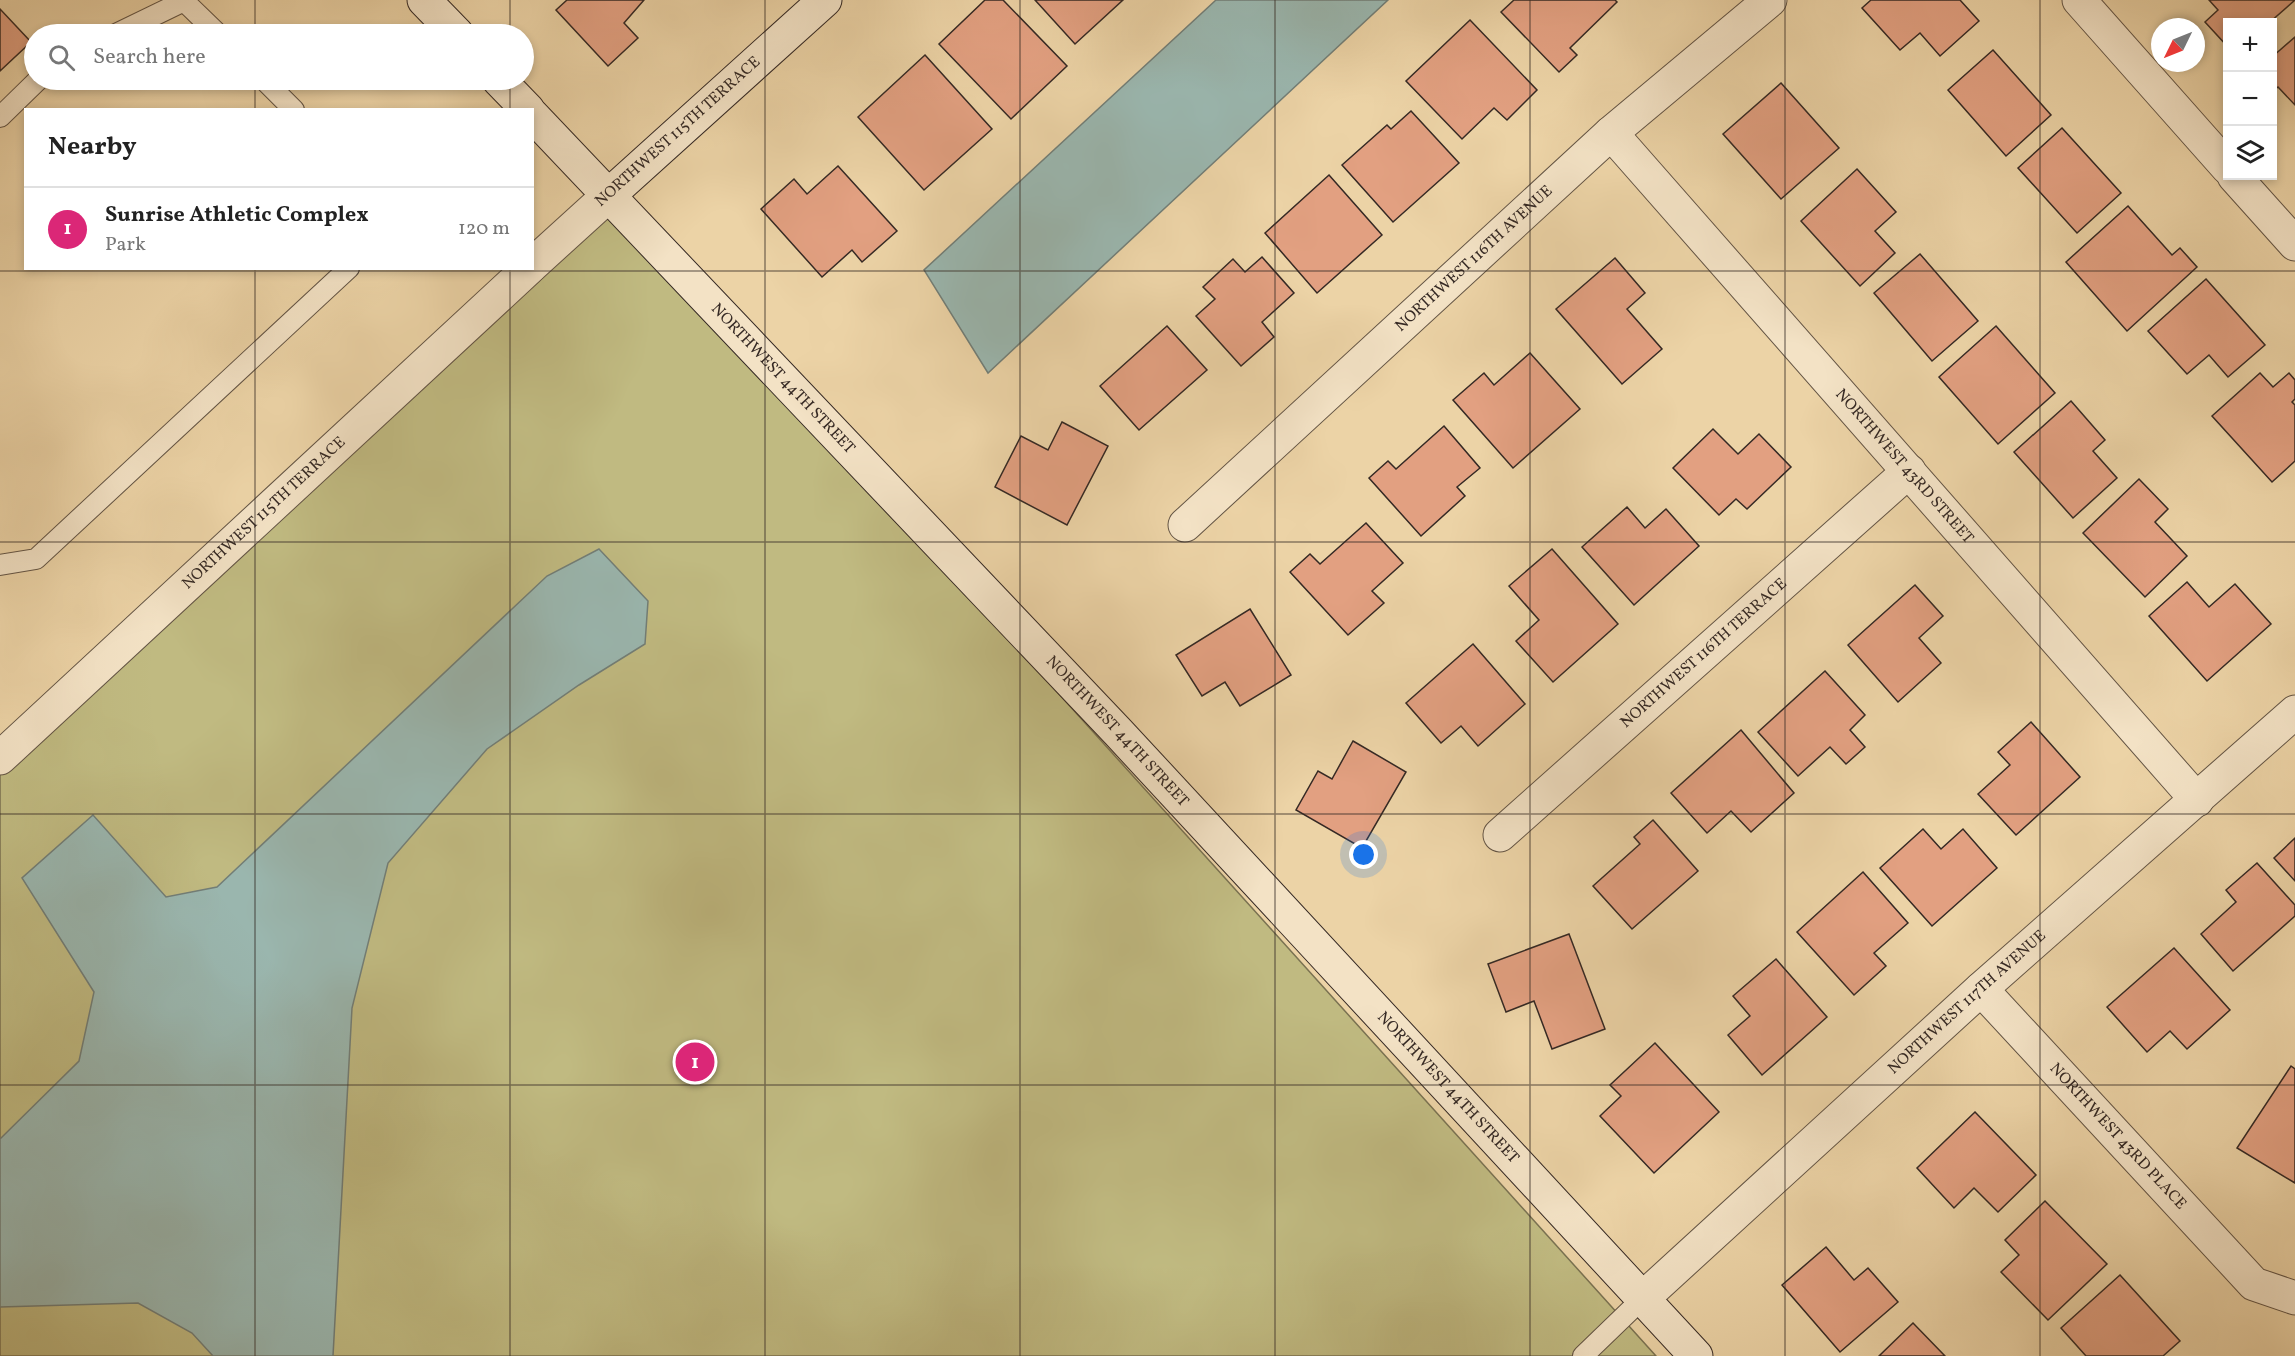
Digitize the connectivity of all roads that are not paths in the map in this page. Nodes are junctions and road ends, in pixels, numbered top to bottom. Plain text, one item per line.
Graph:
1 (185, 0) edge
2 (424, 0) edge
3 (825, 0) edge
4 (1770, 0) edge
5 (2079, 0) edge
6 (136, 24) edge
7 (209, 24) edge
8 (447, 24) edge
9 (28, 90) edge
10 (274, 90) edge
11 (509, 90) edge
12 (292, 108) edge
13 (526, 108) edge
14 (0, 117) edge
15 (534, 117) edge
16 (1611, 133) junction
17 (2223, 162) edge
18 (2238, 180) edge
19 (609, 195) junction
20 (2295, 244) edge
21 (534, 263) edge
22 (347, 270) edge
23 (527, 270) edge
24 (1909, 471) junction
25 (1185, 525) dead end
26 (0, 565) edge
27 (2295, 712) edge
28 (0, 758) edge
29 (2197, 800) junction
30 (1500, 835) dead end
31 (1981, 989) junction
32 (2295, 1298) edge
33 (1642, 1299) junction
34 (1583, 1356) edge
35 (1696, 1356) edge

1 - 6 lane
1 - 7 lane
2 - 8 street
3 - 19 street, NORTHWEST 115TH TERRACE
4 - 16 street, NORTHWEST 116TH AVENUE
5 - 17 street
9 - 14 lane
10 - 12 lane
11 - 13 street
15 - 19 street, NORTHWEST 44TH STREET
16 - 24 street, NORTHWEST 43RD STREET
16 - 25 street, NORTHWEST 116TH AVENUE
18 - 20 street
19 - 21 street, NORTHWEST 115TH TERRACE
19 - 33 street, NORTHWEST 44TH STREET
22 - 26 lane
23 - 28 street, NORTHWEST 115TH TERRACE
24 - 29 street, NORTHWEST 43RD STREET
24 - 30 street, NORTHWEST 116TH TERRACE
27 - 29 street, NORTHWEST 117TH AVENUE
29 - 31 street, NORTHWEST 117TH AVENUE
31 - 32 street, NORTHWEST 43RD PLACE
31 - 33 street, NORTHWEST 117TH AVENUE
33 - 34 lane
33 - 35 street, NORTHWEST 44TH STREET

